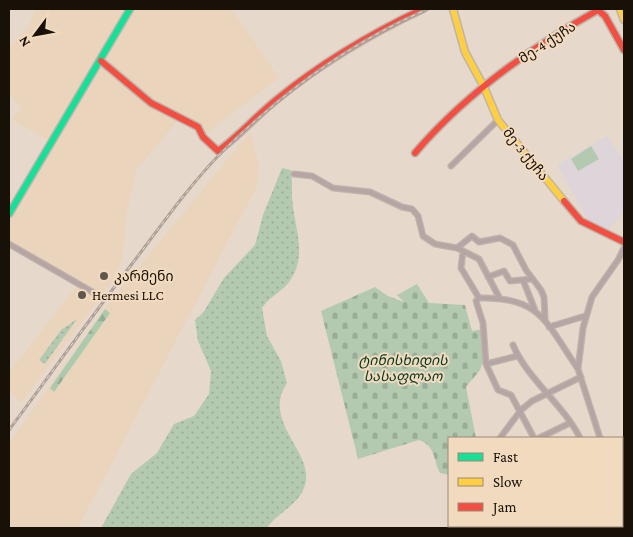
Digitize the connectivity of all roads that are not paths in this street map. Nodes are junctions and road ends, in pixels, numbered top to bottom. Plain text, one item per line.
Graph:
1 (130, 9) edge
2 (423, 9) edge
3 (452, 9) edge
4 (620, 9) edge
5 (624, 20) edge
6 (624, 50) edge
7 (100, 61) junction
8 (484, 87) junction
9 (498, 120) junction
10 (415, 152) dead end
11 (451, 166) dead end
12 (294, 174) dead end
13 (9, 214) edge
14 (624, 242) edge
15 (9, 244) edge
16 (457, 248) junction
17 (624, 248) edge
18 (463, 251) junction
19 (488, 277) junction
20 (532, 279) junction
21 (523, 280) junction
22 (499, 297) junction
23 (103, 298) dead end
24 (479, 298) junction
25 (536, 311) junction
26 (585, 316) junction
27 (545, 318) junction
28 (549, 327) junction
29 (513, 345) dead end
30 (518, 356) junction
31 (486, 364) junction
32 (578, 369) junction
33 (581, 377) junction
34 (547, 393) junction
35 (521, 410) junction
36 (570, 423) junction
37 (501, 437) edge
38 (534, 437) edge
39 (541, 437) edge
40 (579, 437) edge
41 (600, 437) edge

1 - 7 street
2 - 7 street
3 - 8 street, მე-3 ქუჩა
4 - 5 street
6 - 8 street, მე-4 ქუჩა
7 - 13 street
8 - 9 street, მე-3 ქუჩა
8 - 10 street
9 - 11 street
9 - 14 street, მე-3 ქუჩა
12 - 16 street
15 - 23 street
16 - 18 street
16 - 20 street
17 - 26 street
18 - 19 street
18 - 24 street
19 - 21 street
19 - 22 street
20 - 21 street
20 - 27 street
21 - 25 street
22 - 24 street
22 - 25 street
24 - 31 street
25 - 27 street
26 - 28 street
26 - 32 street
27 - 28 street
28 - 32 street
29 - 30 street
30 - 31 street
30 - 34 street
31 - 35 street
32 - 33 street
33 - 34 street
33 - 41 street
34 - 35 street
34 - 36 street
35 - 37 street
35 - 38 street
36 - 39 street
36 - 40 street

